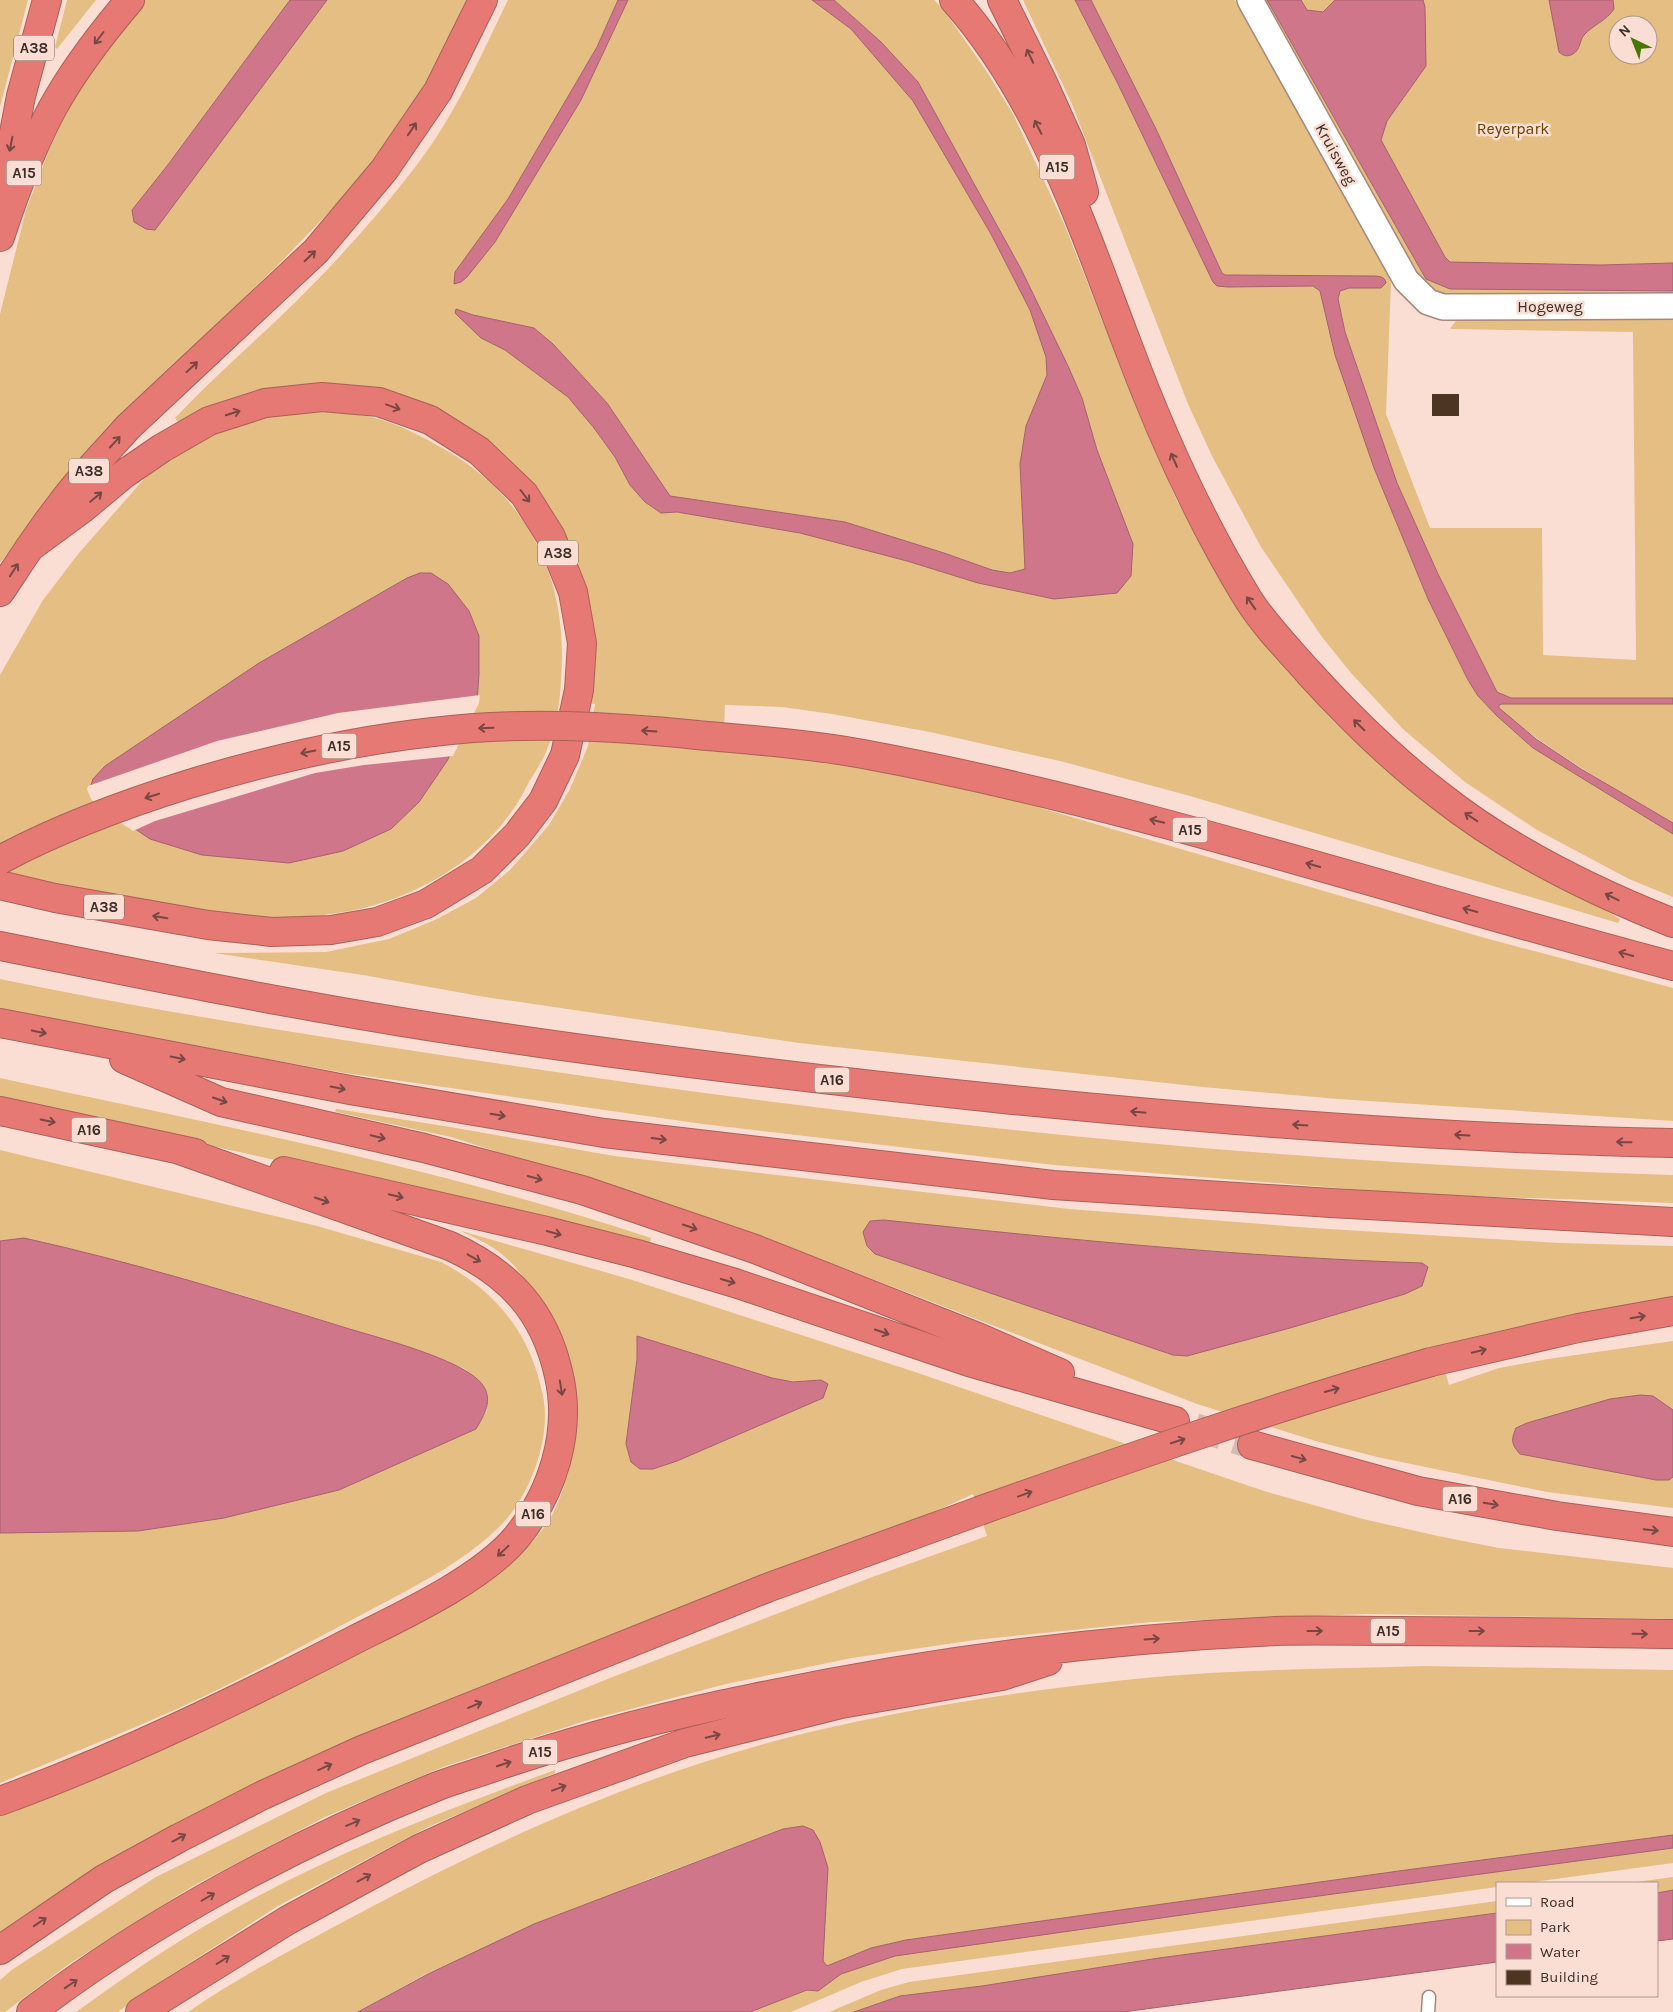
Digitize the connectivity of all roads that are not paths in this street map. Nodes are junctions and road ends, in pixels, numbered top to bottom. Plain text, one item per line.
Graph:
1 (47, 0) edge
2 (130, 0) edge
3 (483, 0) edge
4 (954, 0) edge
5 (1002, 0) edge
6 (1250, 0) edge
7 (0, 204) edge
8 (0, 237) edge
9 (1428, 302) joint
10 (1673, 306) edge
11 (1129, 350) junction
12 (29, 548) junction
13 (0, 592) edge
14 (0, 860) edge
15 (0, 885) edge
16 (1673, 923) edge
17 (0, 946) edge
18 (1673, 966) edge
19 (0, 1024) edge
20 (79, 1040) junction
21 (0, 1111) edge
22 (1673, 1143) edge
23 (177, 1150) junction
24 (1673, 1222) edge
25 (1673, 1311) edge
26 (1149, 1412) junction
27 (1175, 1421) tunnel mouth
28 (1252, 1445) tunnel mouth
29 (1673, 1532) edge
30 (1673, 1634) edge
31 (1104, 1642) junction
32 (0, 1801) edge
33 (0, 1950) edge
34 (1429, 1997) dead end
35 (31, 2012) edge
36 (140, 2012) edge
37 (1428, 2012) edge

1 -> 7 highway, A38
2 -> 8 highway, A15
12 -> 3 highway, A38
11 -> 4 highway, A15
11 -> 5 highway
6 - 9 street, Kruisweg
9 - 10 street, Hogeweg
16 -> 11 highway, A15
13 -> 12 highway, A38
12 -> 15 highway, A38
18 -> 14 highway, A15, bridge
22 -> 17 highway, A16
19 -> 20 highway, A16
20 -> 24 highway, A16
20 -> 26 highway, A16
21 -> 23 highway, A16
23 -> 26 highway, A16
23 -> 32 highway, A16
33 -> 25 highway, bridge
26 - 27 highway, A16
28 -> 29 highway, A16
31 -> 30 highway, A15
35 -> 31 highway, A15
36 -> 31 highway, A15
34 - 37 lane

